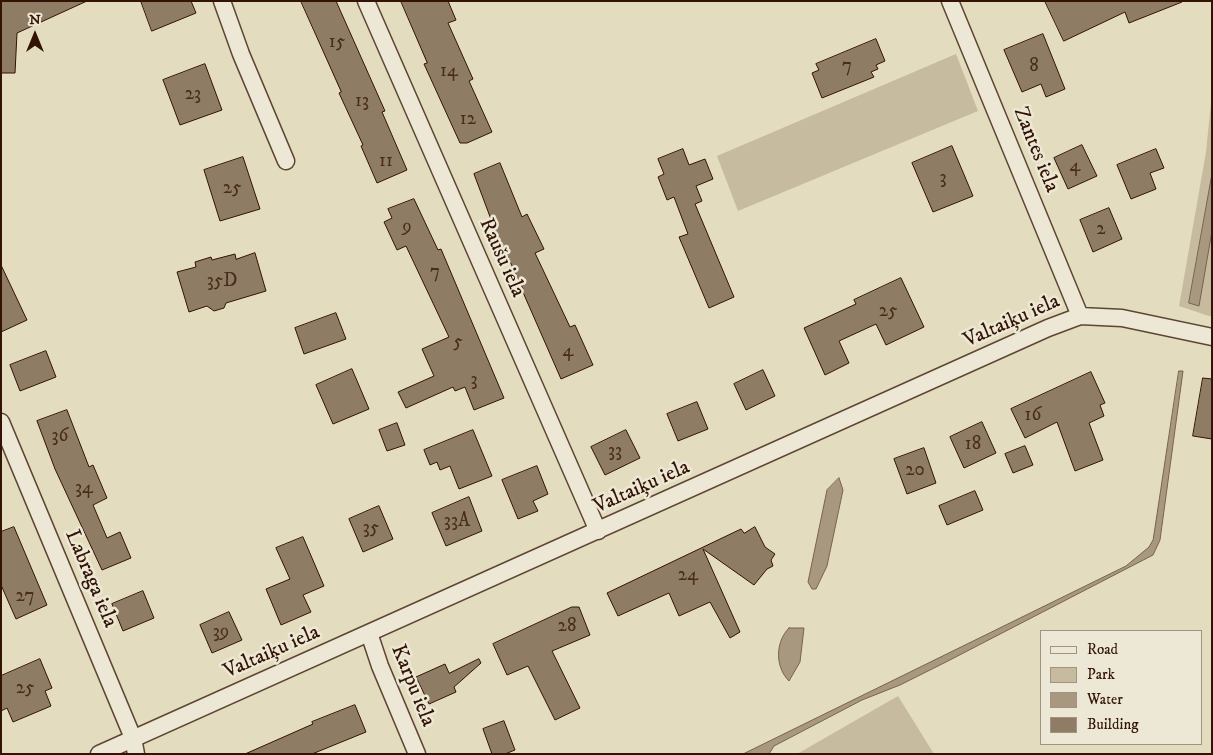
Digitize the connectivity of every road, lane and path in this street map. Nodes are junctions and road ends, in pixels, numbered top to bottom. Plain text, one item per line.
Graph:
1 (222, 1) edge
2 (366, 1) edge
3 (950, 1) edge
4 (286, 161) dead end
5 (1080, 316) junction
6 (1212, 337) edge
7 (1, 422) edge
8 (598, 531) junction
9 (369, 633) junction
10 (135, 746) edge
11 (99, 754) edge
12 (417, 754) edge

1 - 4 street
2 - 8 street, Raušu iela
3 - 5 street, Zantes iela
5 - 6 street, Valtaiķu iela
5 - 8 street, Valtaiķu iela
7 - 10 street, Labraga iela
8 - 9 street, Valtaiķu iela
9 - 10 street, Valtaiķu iela
9 - 12 street, Karpu iela
10 - 11 street, Valtaiķu iela

